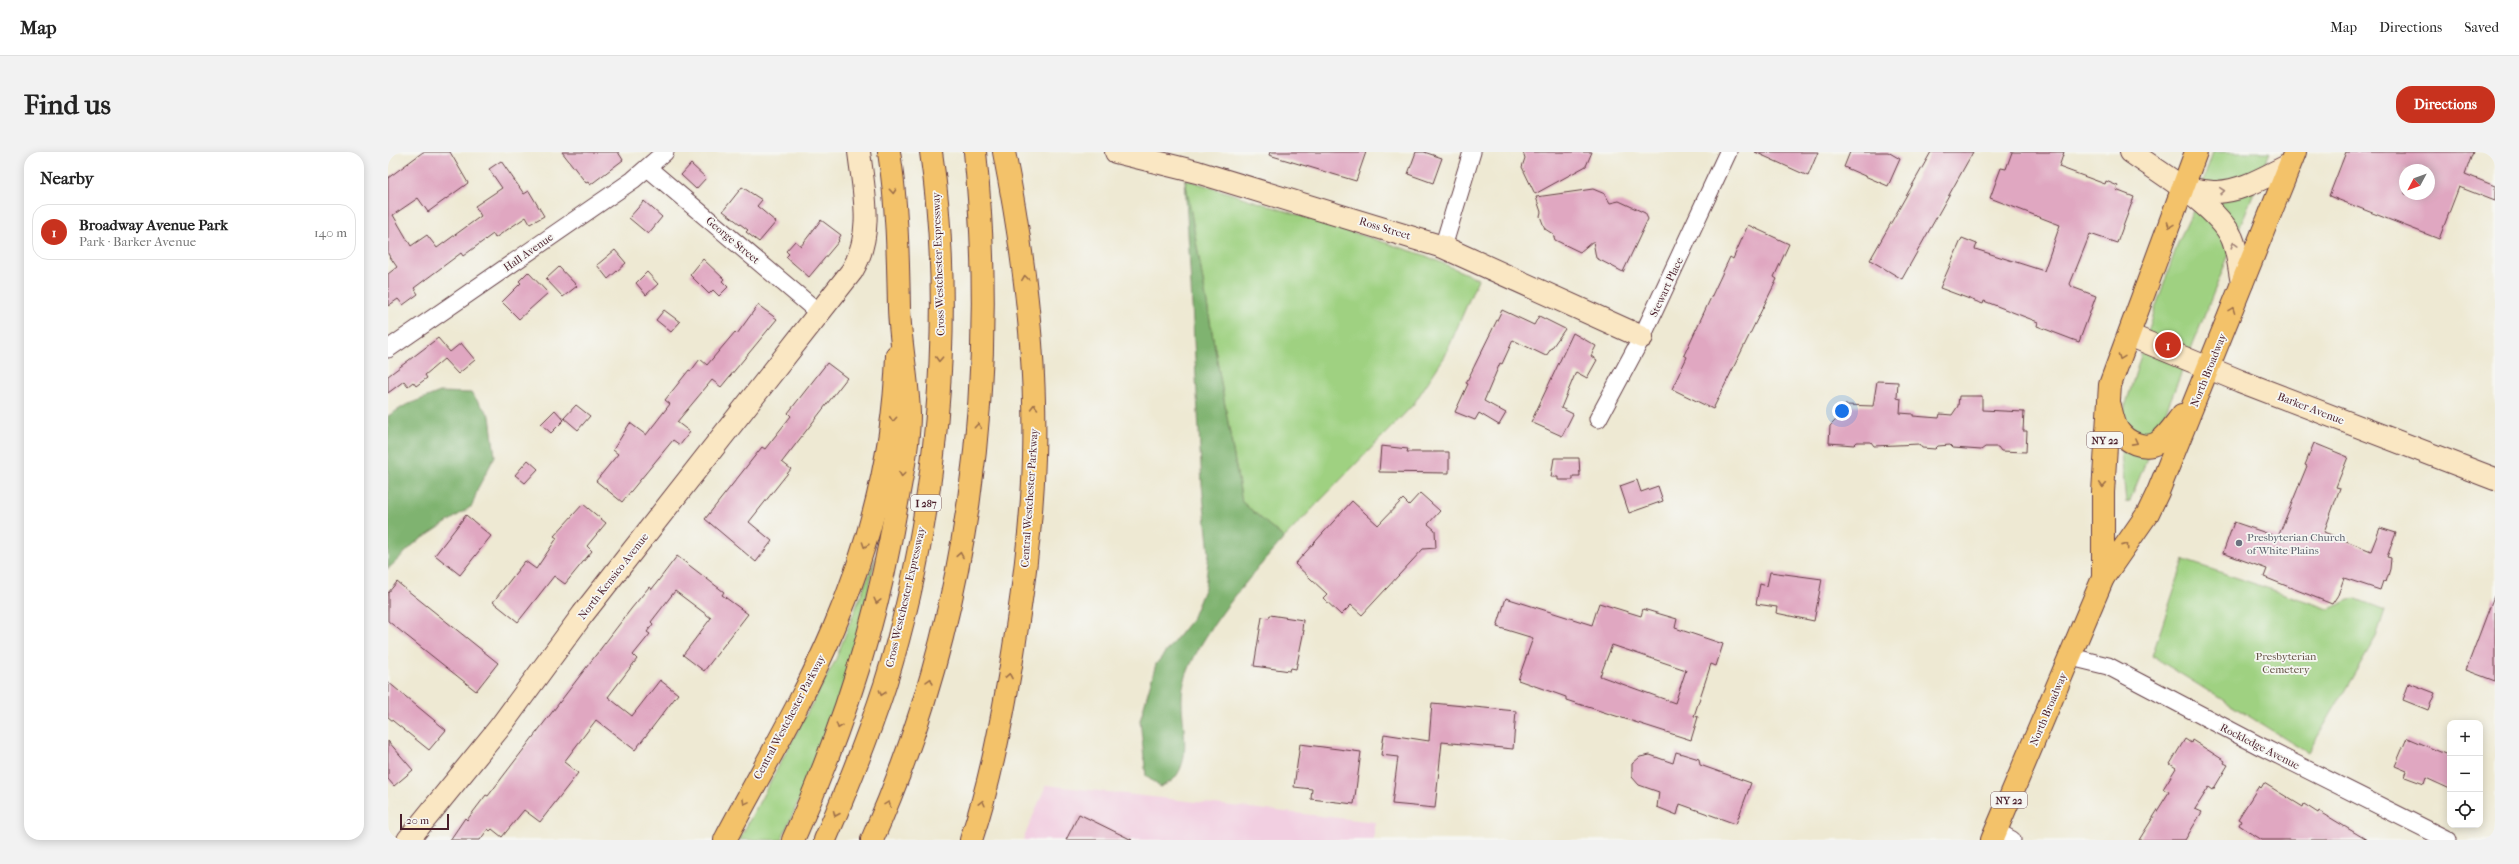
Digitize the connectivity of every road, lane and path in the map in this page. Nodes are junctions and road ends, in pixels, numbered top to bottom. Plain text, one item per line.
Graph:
1 (665, 152) edge
2 (859, 152) edge
3 (889, 152) edge
4 (931, 152) edge
5 (975, 152) edge
6 (1004, 152) edge
7 (1116, 152) edge
8 (1472, 152) edge
9 (1728, 152) edge
10 (2130, 152) edge
11 (2196, 152) edge
12 (2292, 158) edge
13 (649, 169) junction
14 (2183, 188) junction
15 (1444, 247) junction
16 (2242, 283) junction
17 (899, 310) junction
18 (818, 312) junction
19 (2129, 335) junction
20 (1642, 337) junction
21 (388, 349) edge
22 (2208, 368) junction
23 (2110, 385) junction
24 (2196, 398) junction
25 (1598, 419) dead end
26 (2495, 479) edge
27 (2103, 578) junction
28 (2071, 656) junction
29 (2427, 836) edge
30 (2000, 837) edge
31 (408, 840) edge
32 (725, 840) edge
33 (793, 840) edge
34 (825, 840) edge
35 (872, 840) edge
36 (971, 840) edge
37 (2448, 840) edge

1 - 13 street, Hall Avenue
2 - 18 street, North Kensico Avenue
3 -> 17 main road
4 -> 34 main road, Cross Westchester Expressway / I 287
35 -> 5 main road
36 -> 6 main road, Central Westchester Parkway
7 - 15 street, Ross Street
8 - 15 street
9 - 20 street, Stewart Place
10 - 14 street
11 - 14 main road, North Broadway / NY 22
14 -> 12 street
12 - 16 main road, North Broadway / NY 22
13 - 18 street, George Street
13 - 21 street, Hall Avenue
16 -> 14 street
14 -> 19 main road, North Broadway / NY 22
15 - 20 street, Ross Street
22 -> 16 main road, North Broadway / NY 22
17 -> 32 main road, Central Westchester Parkway
17 -> 33 main road
18 - 31 street, North Kensico Avenue
19 - 22 street, Barker Avenue
19 -> 23 main road, North Broadway / NY 22
20 - 25 street, Stewart Place
22 - 24 main road, North Broadway / NY 22
22 - 26 street, Barker Avenue
23 -> 24 main road
23 -> 27 main road, North Broadway / NY 22
27 -> 24 main road, North Broadway / NY 22
27 - 28 main road, North Broadway / NY 22
28 - 29 street, Rockledge Avenue
28 - 30 main road, North Broadway / NY 22
29 - 37 street, Rockledge Avenue

